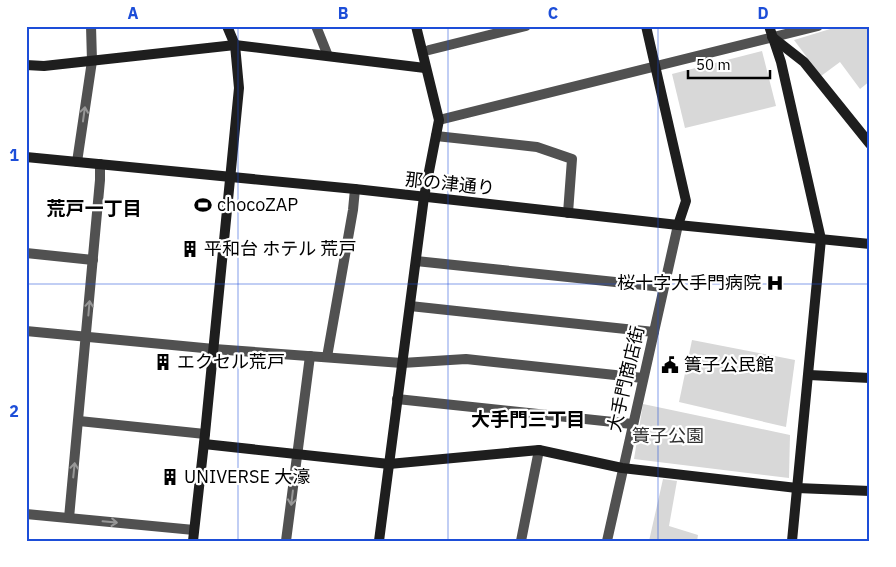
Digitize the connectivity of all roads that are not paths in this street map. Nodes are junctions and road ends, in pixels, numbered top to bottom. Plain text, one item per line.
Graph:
1 (92, 26) edge
2 (227, 26) edge
3 (316, 26) edge
4 (416, 26) edge
5 (526, 26) edge
6 (646, 26) edge
7 (769, 26) edge
8 (818, 26) edge
9 (772, 37) junction
10 (235, 45) junction
11 (429, 50) dead end
12 (328, 56) junction
13 (92, 61) junction
14 (26, 65) edge
15 (656, 67) junction
16 (425, 68) junction
17 (439, 120) junction
18 (436, 136) junction
19 (870, 144) edge
20 (26, 157) edge
21 (77, 162) junction
22 (100, 164) junction
23 (230, 177) junction
24 (355, 189) junction
25 (424, 197) junction
26 (568, 213) junction
27 (678, 225) junction
28 (821, 238) junction
29 (870, 244) edge
30 (26, 253) edge
31 (93, 260) junction
32 (416, 261) junction
33 (663, 287) junction
34 (410, 306) junction
35 (26, 331) edge
36 (654, 332) junction
37 (86, 337) junction
38 (214, 350) junction
39 (310, 356) junction
40 (327, 357) junction
41 (402, 363) junction
42 (809, 375) junction
43 (643, 378) junction
44 (870, 378) edge
45 (397, 399) junction
46 (79, 421) junction
47 (632, 424) junction
48 (205, 439) junction
49 (539, 450) junction
50 (297, 455) junction
51 (389, 464) junction
52 (622, 468) junction
53 (797, 488) junction
54 (870, 491) edge
55 (26, 514) edge
56 (69, 518) junction
57 (194, 535) edge
58 (286, 541) edge
59 (380, 541) edge
60 (520, 541) edge
61 (607, 541) edge
62 (792, 541) edge

1 - 13 street
2 - 10 street
3 - 12 street
4 - 16 street
5 - 11 street
6 - 15 street
7 - 9 street
8 - 9 street
9 - 15 street
9 - 19 street
9 - 28 street
10 - 12 street
10 - 13 street
10 - 23 street
12 - 16 street
13 - 14 street
21 -> 13 street
15 - 17 street
15 - 27 street
16 - 17 street
17 - 18 street
18 - 25 street
18 - 26 street
20 - 21 street, 那の津通り
21 - 22 street, 那の津通り
22 - 23 street, 那の津通り
22 - 31 street
23 - 24 street, 那の津通り
23 - 38 street
24 - 25 street, 那の津通り
24 - 40 street
25 - 26 street, 那の津通り
25 - 32 street
26 - 27 street, 那の津通り
27 - 28 street, 那の津通り
27 - 33 street, 大手門商店街
28 - 29 street, 那の津通り
28 - 42 street
30 - 31 street
37 -> 31 street
32 - 33 street
32 - 34 street
33 - 36 street, 大手門商店街
34 - 36 street
34 - 41 street
35 - 37 street
36 - 43 street, 大手門商店街
37 - 38 street
37 - 46 street
38 - 39 street
38 - 48 street
39 - 40 street
39 - 50 street
40 - 41 street
41 - 43 street
41 - 45 street
42 - 44 street
42 - 53 street
43 - 47 street, 大手門商店街
45 - 47 street
45 - 51 street
46 - 48 street
56 -> 46 street
47 - 52 street, 大手門商店街
48 - 50 street
48 - 57 street
49 - 51 street
49 - 52 street
49 - 60 street
50 - 51 street
50 -> 58 street
51 - 59 street
52 - 53 street
52 - 61 street, 大手門商店街
53 - 54 street
53 - 62 street
55 - 56 street
56 -> 57 street

